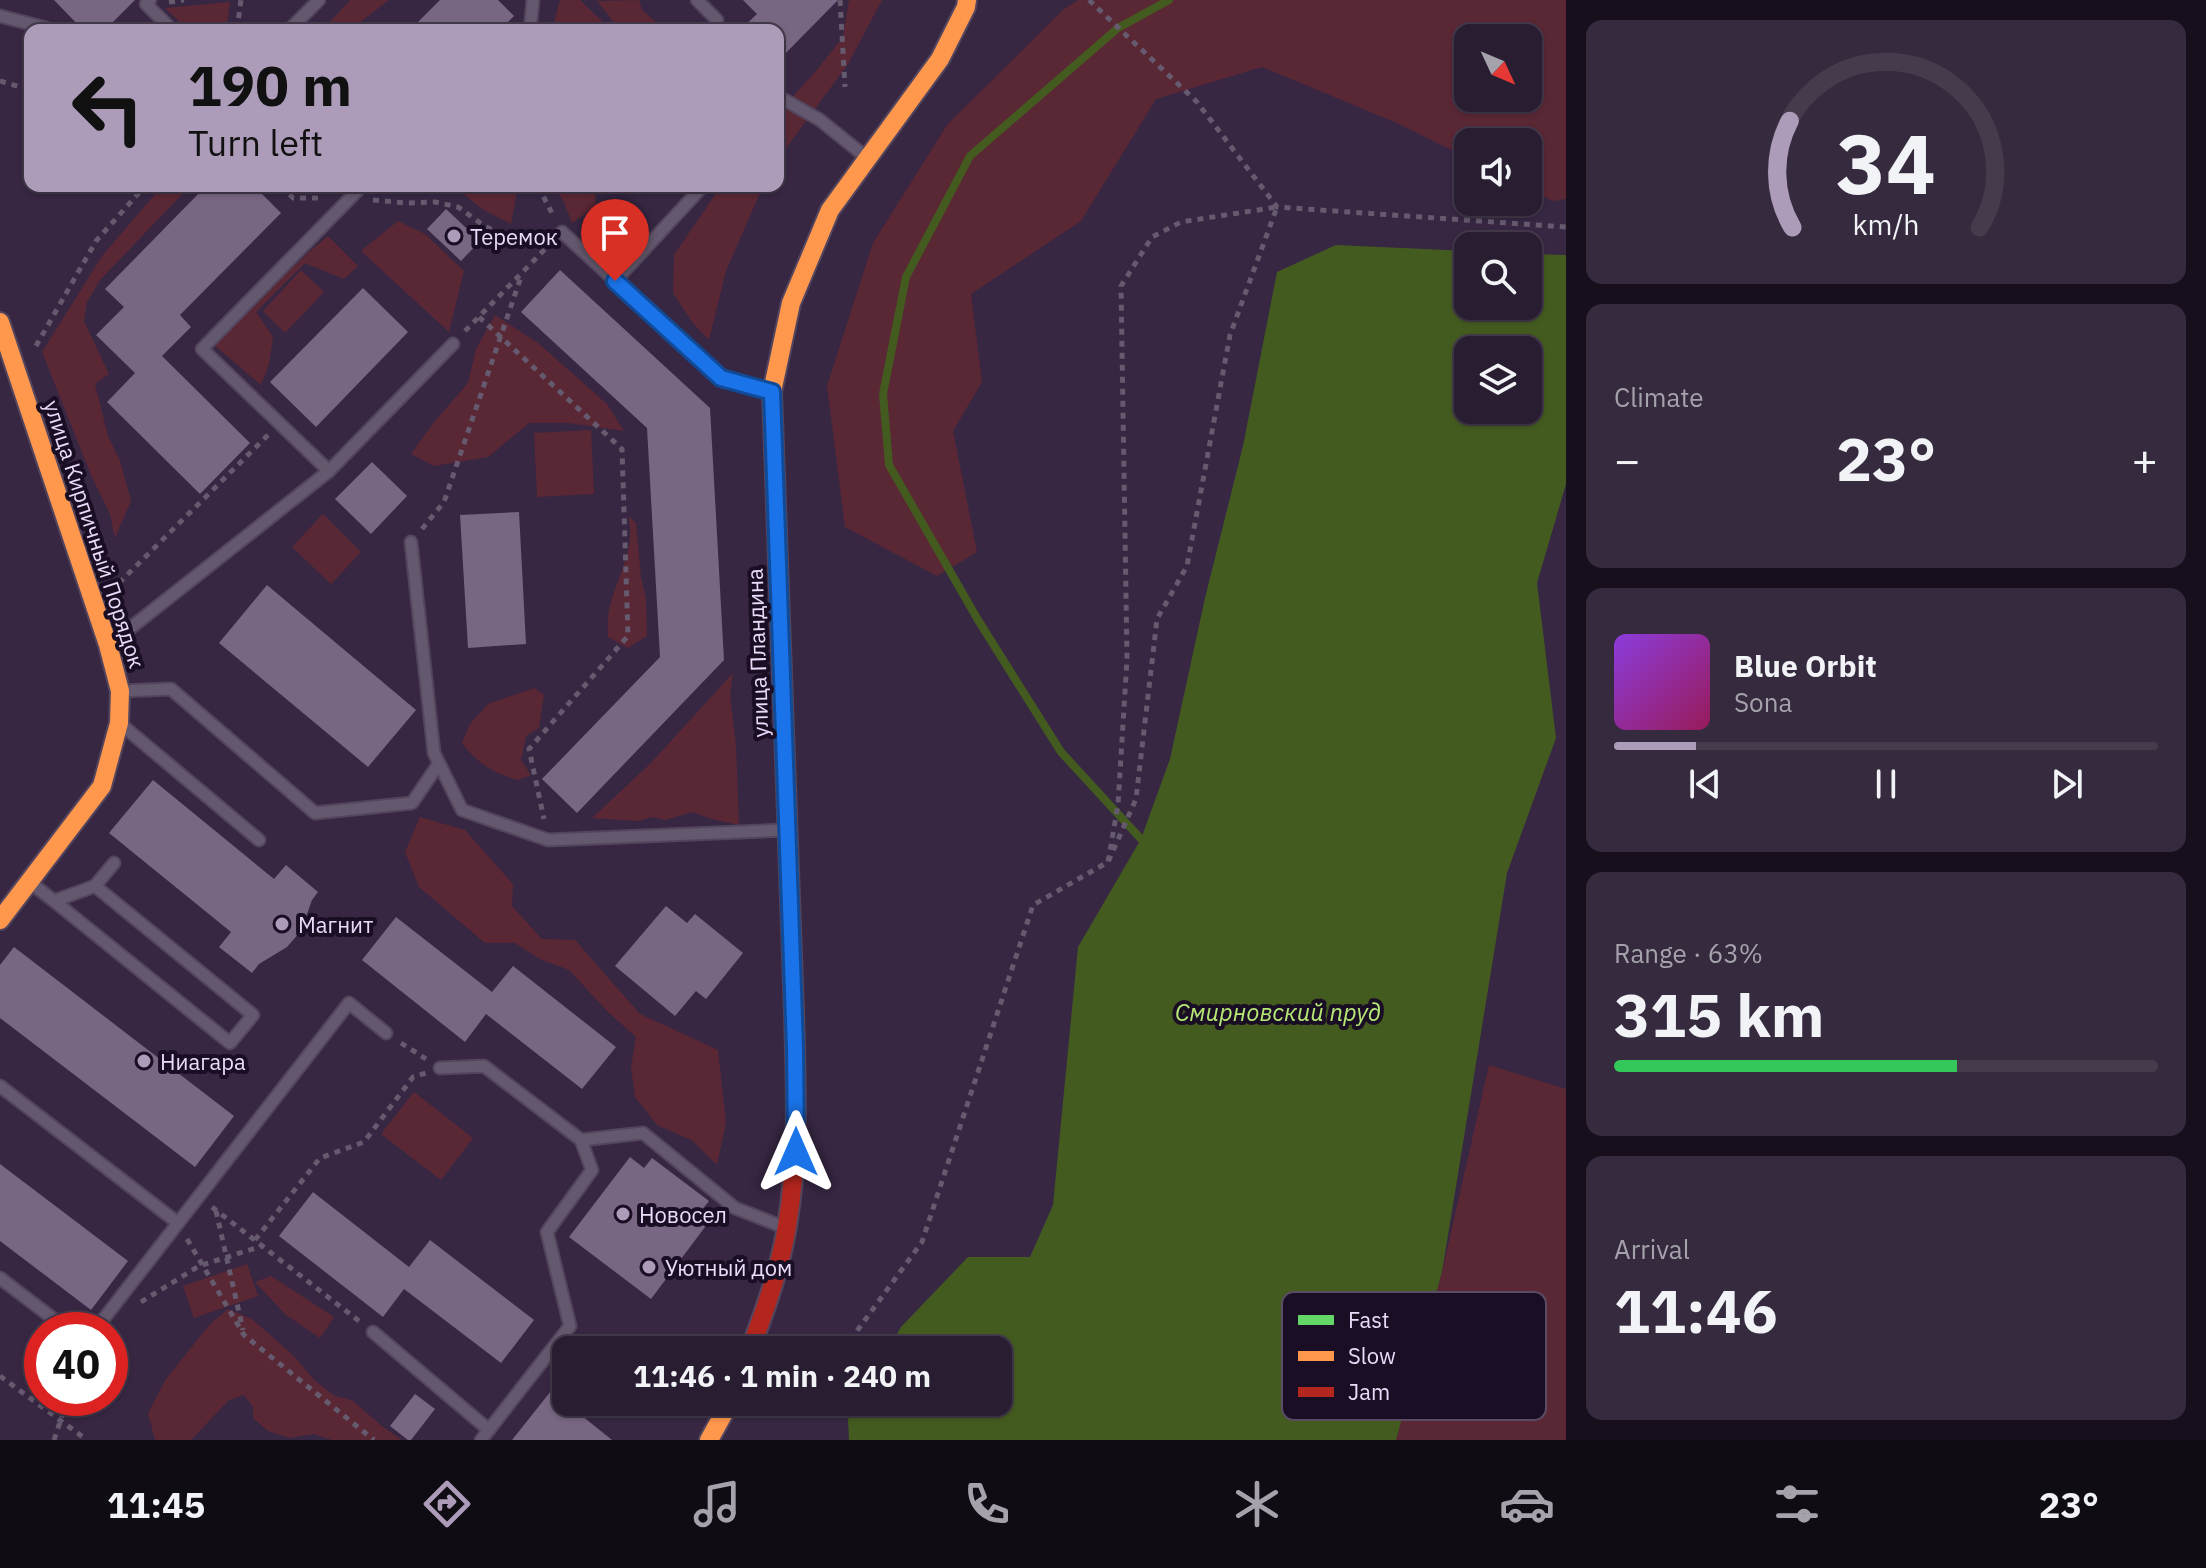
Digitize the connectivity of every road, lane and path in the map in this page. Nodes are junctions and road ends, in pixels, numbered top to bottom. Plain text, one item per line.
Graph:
1 (150, 0) edge
2 (241, 0) edge
3 (319, 0) edge
4 (533, 0) edge
5 (697, 0) edge
6 (840, 0) edge
7 (967, 0) edge
8 (1089, 0) edge
9 (0, 16) edge
10 (717, 20) dead end
11 (31, 24) edge
12 (166, 24) edge
13 (238, 24) edge
14 (295, 24) edge
15 (531, 24) edge
16 (0, 81) edge
17 (845, 87) dead end
18 (24, 88) edge
19 (784, 100) edge
20 (867, 158) junction
21 (140, 192) edge
22 (287, 192) edge
23 (356, 192) edge
24 (541, 192) edge
25 (697, 192) edge
26 (349, 199) junction
27 (1277, 207) junction
28 (1566, 227) edge
29 (562, 232) junction
30 (522, 274) junction
31 (615, 281) junction
32 (479, 317) junction
33 (0, 322) edge
34 (500, 337) junction
35 (453, 344) joint
36 (33, 351) dead end
37 (772, 392) junction
38 (280, 423) junction
39 (329, 471) junction
40 (411, 542) joint
41 (119, 583) dead end
42 (108, 645) junction
43 (120, 691) junction
44 (119, 723) junction
45 (438, 765) junction
46 (786, 830) junction
47 (259, 840) dead end
48 (548, 840) junction
49 (1108, 862) junction
50 (114, 863) dead end
51 (29, 882) junction
52 (95, 886) junction
53 (54, 901) junction
54 (0, 920) edge
55 (386, 1033) joint
56 (440, 1068) junction
57 (0, 1086) edge
58 (581, 1140) junction
59 (199, 1196) junction
60 (216, 1210) junction
61 (178, 1223) junction
62 (787, 1228) junction
63 (255, 1240) junction
64 (262, 1246) junction
65 (226, 1257) junction
66 (203, 1265) junction
67 (0, 1278) edge
68 (135, 1306) dead end
69 (44, 1312) edge
70 (109, 1312) edge
71 (373, 1332) joint
72 (244, 1335) junction
73 (755, 1336) edge
74 (853, 1336) edge
75 (0, 1376) edge
76 (63, 1416) edge
77 (722, 1416) edge
78 (61, 1421) junction
79 (485, 1435) edge
80 (54, 1440) edge
81 (87, 1440) edge
82 (374, 1440) edge
83 (709, 1440) edge

1 - 12 lane
2 - 13 path
3 - 14 lane
4 - 15 lane
5 - 10 lane
6 - 17 path
7 - 20 street, улица Пландина
8 - 27 path
9 - 11 lane
16 - 18 path
19 - 20 lane
20 - 37 street, улица Пландина
21 - 36 path
22 - 26 path
23 - 26 lane
24 - 29 path
25 - 31 lane
26 - 29 path
26 - 38 lane
27 - 28 path
27 - 49 path
27 - 49 path
29 - 30 path
29 - 31 lane
30 - 32 path
30 - 34 path
31 - 37 lane
32 - 34 path
32 - 35 path
33 - 42 street, улица Кирпичный Порядок
34 - 40 path
34 - 48 path
35 - 39 lane
37 - 46 street, улица Пландина
38 - 39 lane
38 - 41 path
39 - 42 lane
40 - 45 lane
42 - 43 street, улица Кирпичный Порядок
43 - 44 street, улица Кирпичный Порядок
43 - 45 lane
44 - 47 lane
44 - 51 street, улица Кирпичный Порядок
45 - 48 lane
46 - 48 lane
46 - 62 street, улица Пландина
49 - 74 path
50 - 52 lane
51 - 53 lane
51 - 54 street, улица Кирпичный Порядок
52 - 53 lane
52 - 53 lane
55 - 56 path
55 - 59 lane
56 - 58 lane
56 - 63 path
57 - 61 lane
58 - 62 lane
58 - 79 lane
59 - 60 path
59 - 61 lane
60 - 63 path
60 - 65 path
61 - 66 path
61 - 70 lane
62 - 73 street, улица Пландина
63 - 64 path
64 - 65 path
64 - 71 path
65 - 66 path
65 - 72 path
66 - 68 path
66 - 72 path
67 - 69 lane
71 - 79 lane
72 - 82 path
75 - 78 path
76 - 78 path
77 - 83 street
78 - 80 path
78 - 81 path

